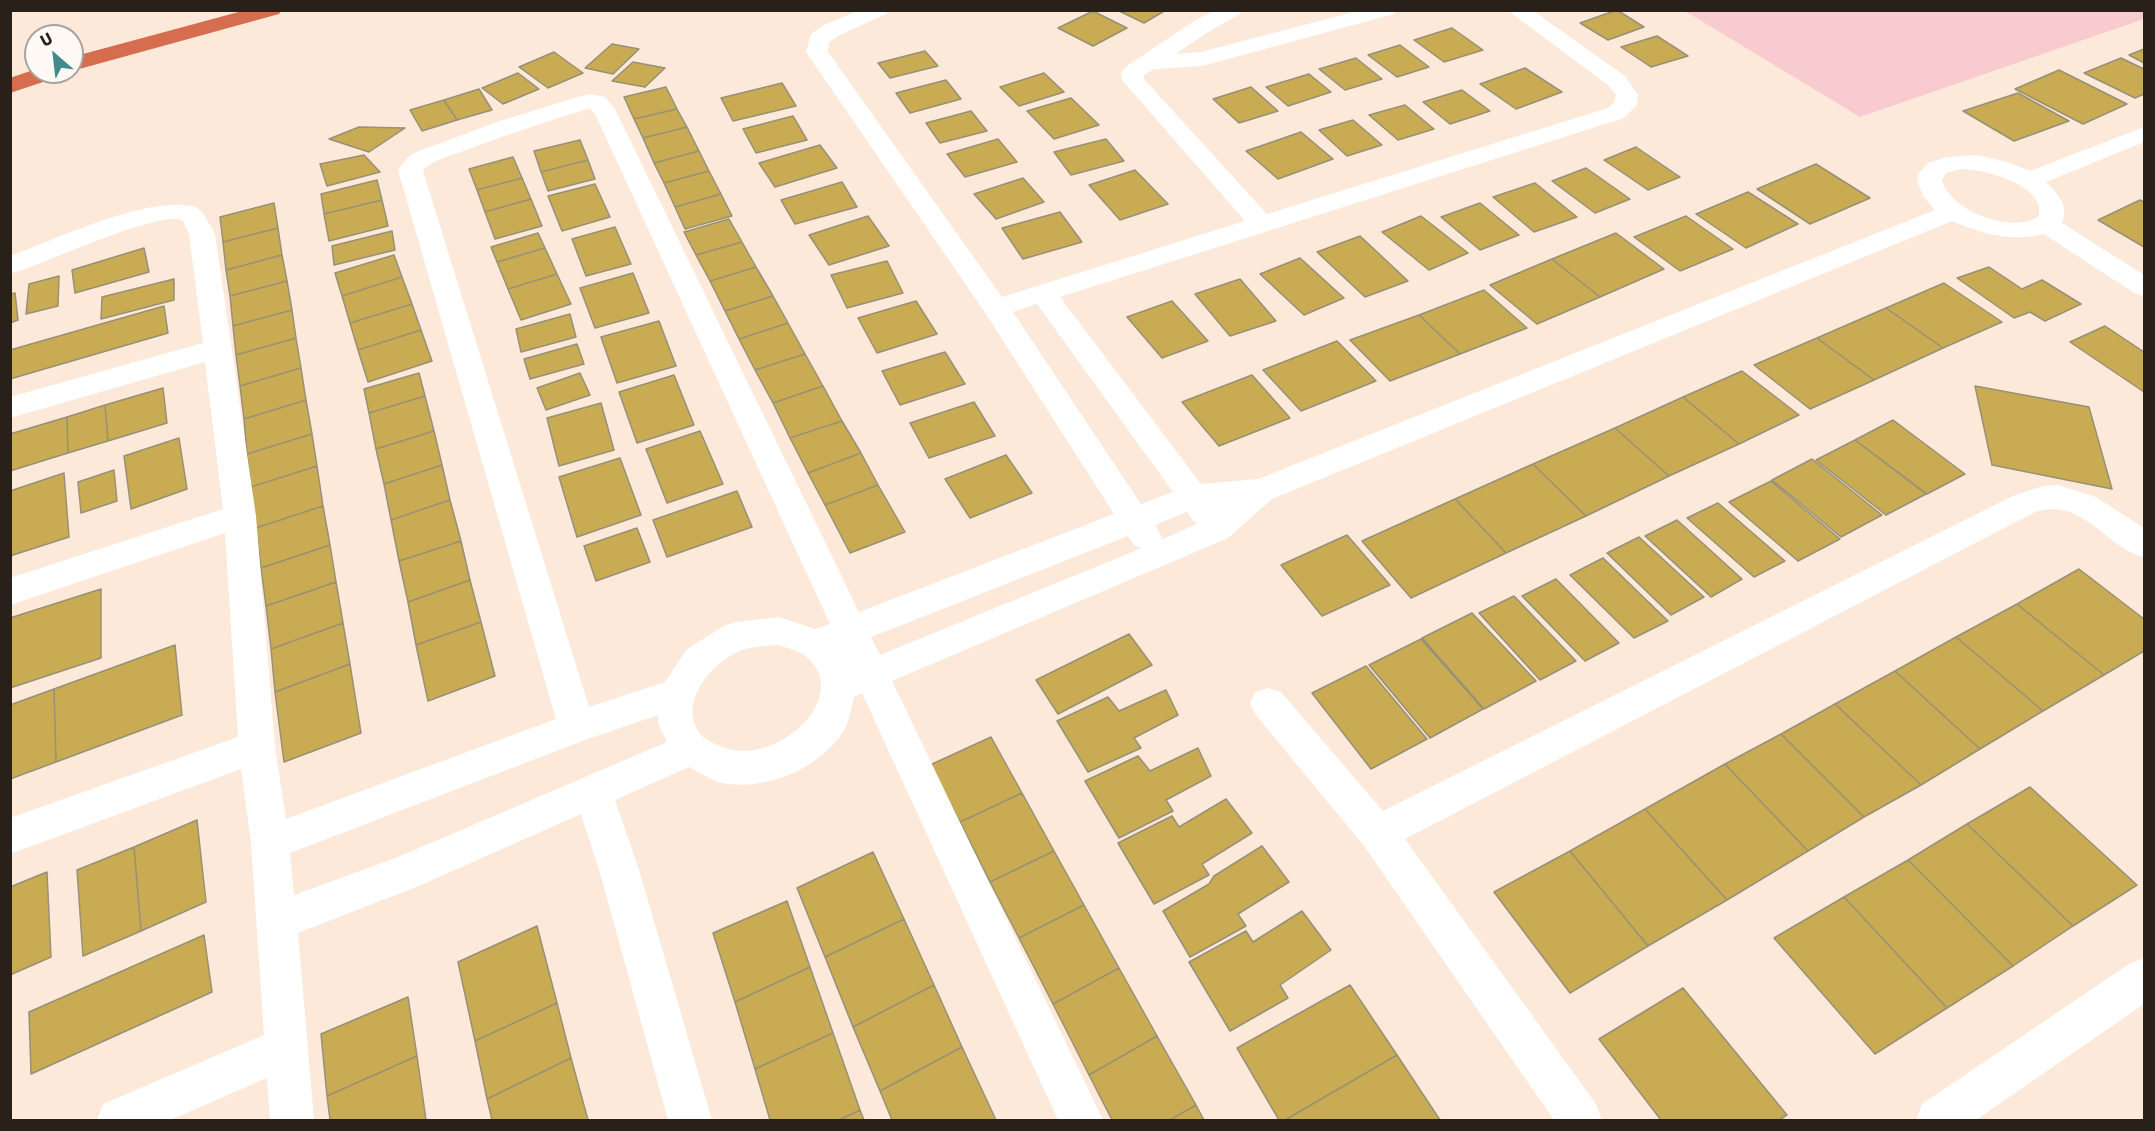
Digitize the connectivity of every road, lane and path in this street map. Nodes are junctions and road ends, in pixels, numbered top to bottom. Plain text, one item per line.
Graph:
1 (272, 10) edge
2 (879, 10) edge
3 (1233, 10) edge
4 (1387, 10) edge
5 (1517, 10) edge
6 (84, 61) edge
7 (1152, 62) junction
8 (2145, 134) edge
9 (2029, 180) junction
10 (1953, 212) junction
11 (1262, 224) junction
12 (2046, 224) junction
13 (10, 266) edge
14 (2145, 287) edge
15 (1043, 293) junction
16 (996, 308) junction
17 (218, 348) junction
18 (10, 408) edge
19 (1261, 490) junction
20 (1193, 497) junction
21 (240, 516) junction
22 (1134, 520) junction
23 (1217, 529) junction
24 (2145, 545) edge
25 (1159, 555) junction
26 (10, 592) edge
27 (849, 630) junction
28 (816, 644) junction
29 (855, 681) junction
30 (677, 693) junction
31 (1268, 703) dead end
32 (577, 727) junction
33 (257, 747) junction
34 (690, 749) junction
35 (593, 791) junction
36 (1378, 833) junction
37 (10, 836) edge
38 (270, 843) junction
39 (276, 922) junction
40 (2145, 980) edge
41 (286, 1047) junction
42 (119, 1120) edge
43 (292, 1120) edge
44 (690, 1120) edge
45 (1081, 1120) edge
46 (1580, 1120) edge
47 (1938, 1120) edge

1 - 6 highway
2 - 16 street
3 - 7 street
4 - 7 street
5 - 11 street
7 - 11 street
8 - 9 street
9 - 10 street
9 - 12 street
10 - 12 street
10 - 19 street
11 - 15 street
12 - 14 street
13 - 17 street
15 - 16 street
15 - 20 street
16 - 22 street
17 - 18 street
17 - 21 street
19 - 20 street
19 - 23 street
20 - 22 street
20 - 23 street
21 - 26 street
21 - 33 street
22 - 25 street
22 - 27 street
23 - 25 street
24 - 36 street
25 - 29 street
27 - 28 street
27 - 29 street
27 - 32 street
28 - 29 street
28 - 30 street
29 - 34 street
29 - 45 street
30 - 32 street
30 - 34 street
31 - 36 street
32 - 38 street
33 - 37 street
33 - 38 street
34 - 35 street
35 - 39 street
35 - 44 street
36 - 46 street
38 - 39 street
39 - 41 street
40 - 47 street
41 - 42 street
41 - 43 street

